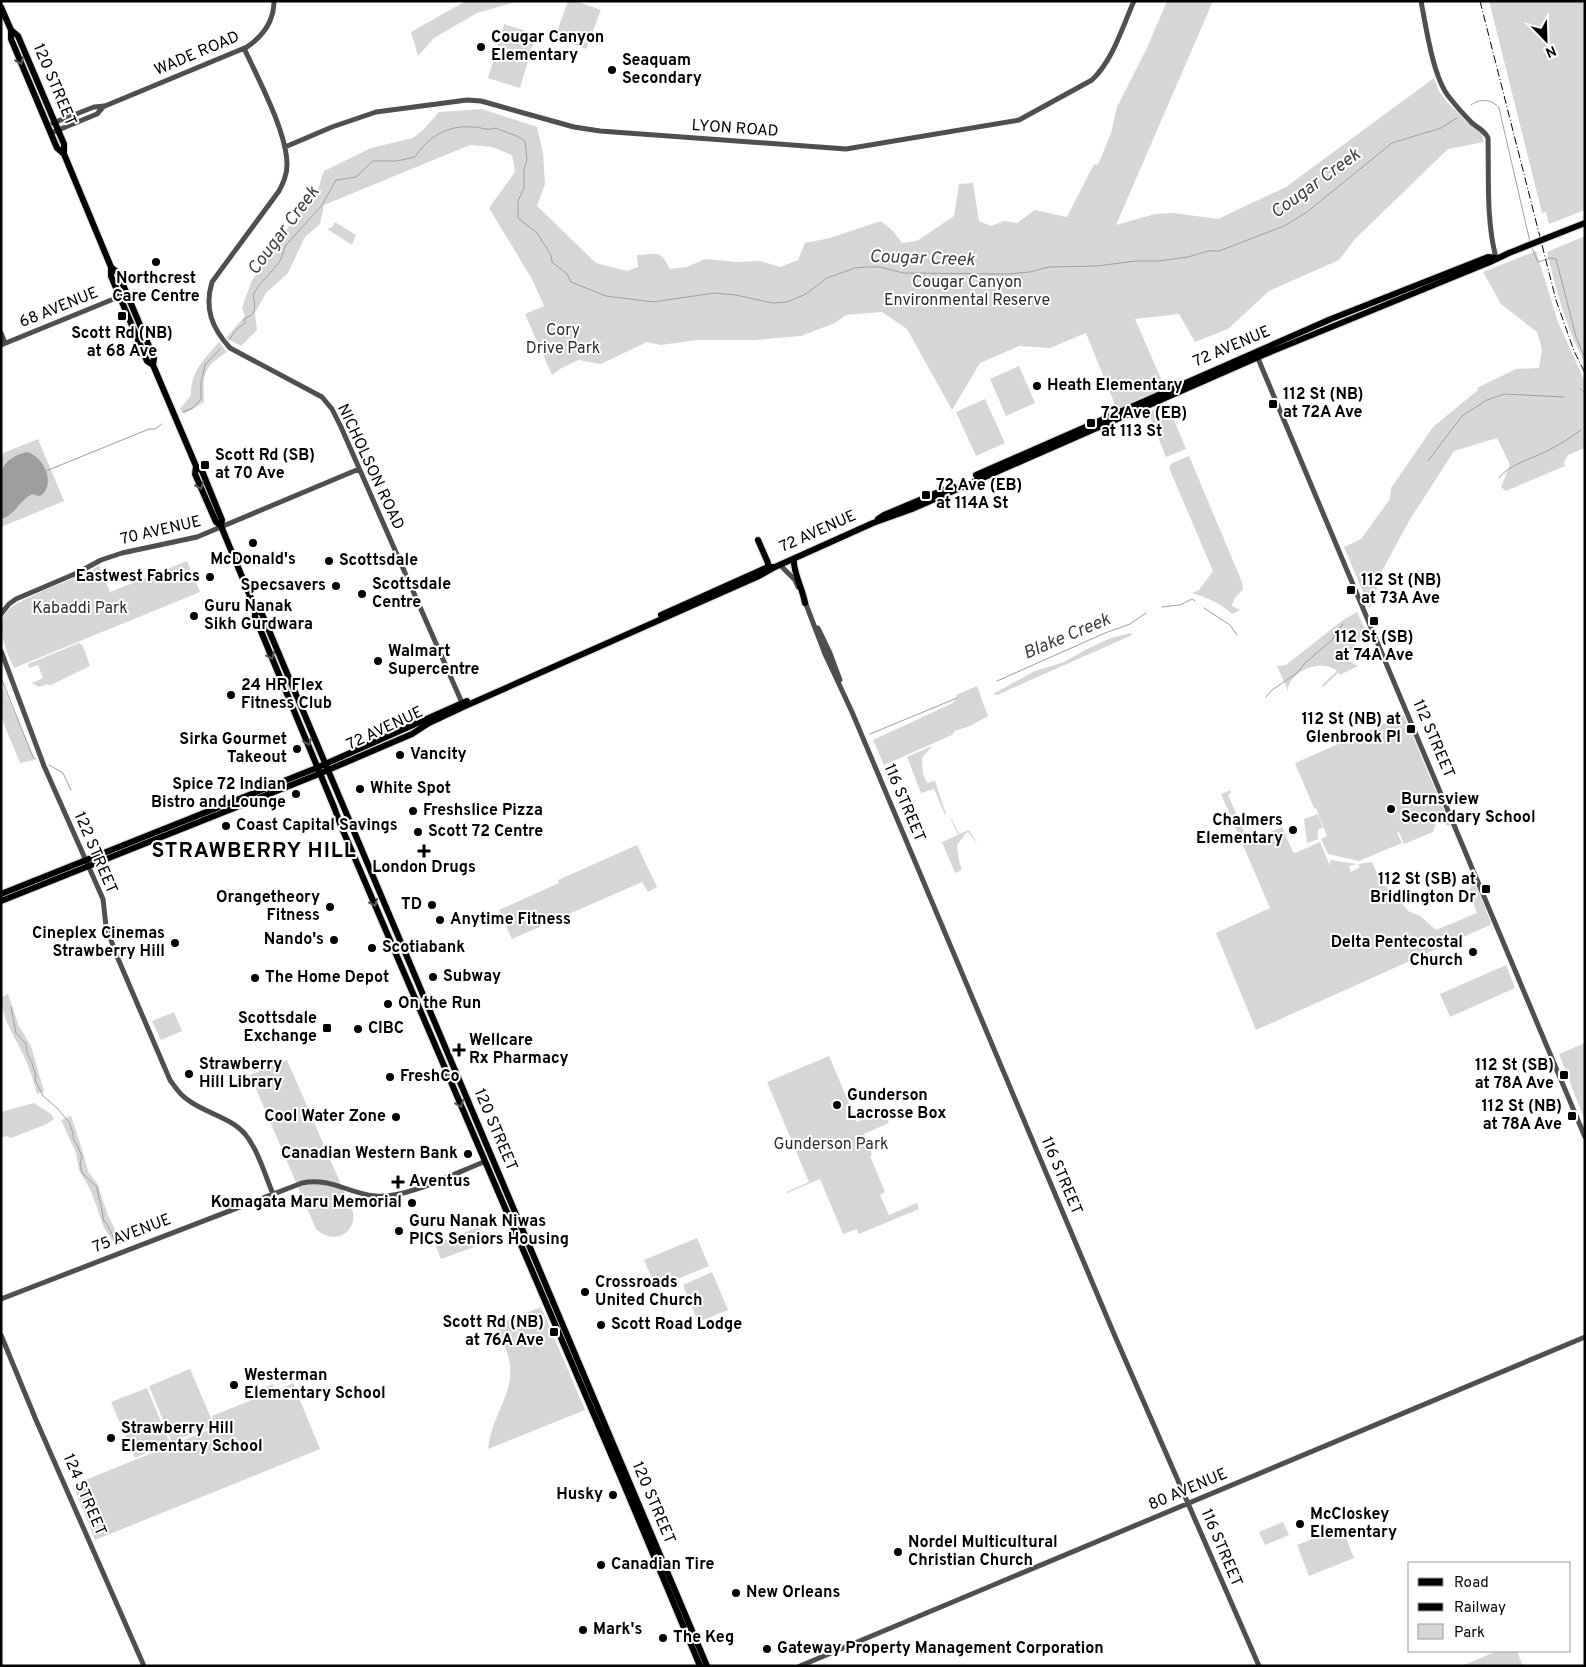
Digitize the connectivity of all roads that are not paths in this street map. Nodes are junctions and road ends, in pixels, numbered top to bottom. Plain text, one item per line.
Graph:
1 (274, 1) edge
2 (1134, 1) edge
3 (1421, 1) edge
4 (1, 7) edge
5 (244, 48) junction
6 (105, 106) junction
7 (51, 124) junction
8 (54, 131) junction
9 (285, 147) junction
10 (1585, 223) edge
11 (1496, 258) junction
12 (123, 295) junction
13 (1, 333) edge
14 (3, 344) edge
15 (1257, 354) junction
16 (359, 469) junction
17 (221, 527) junction
18 (758, 540) dead end
19 (794, 559) junction
20 (774, 566) junction
21 (805, 602) junction
22 (255, 608) junction
23 (1, 614) edge
24 (1, 651) edge
25 (8, 668) junction
26 (1, 671) edge
27 (462, 705) junction
28 (406, 728) junction
29 (380, 748) junction
30 (327, 767) junction
31 (319, 770) junction
32 (88, 863) junction
33 (1, 894) edge
34 (1, 901) edge
35 (430, 1034) junction
36 (449, 1058) junction
37 (442, 1063) junction
38 (463, 1090) junction
39 (1585, 1137) edge
40 (484, 1162) junction
41 (273, 1194) junction
42 (1, 1300) edge
43 (1, 1335) edge
44 (1585, 1337) edge
45 (593, 1412) junction
46 (607, 1429) junction
47 (1188, 1503) junction
48 (636, 1506) junction
49 (144, 1666) edge
50 (700, 1666) edge
51 (707, 1666) edge
52 (800, 1666) edge
53 (1259, 1666) edge

1 - 5 street, WADE ROAD
2 - 9 street, LYON ROAD
3 - 11 street
4 - 7 main road, 120 STREET
5 - 6 street, WADE ROAD
5 - 9 street, NICHOLSON ROAD
6 - 7 street, WADE ROAD
6 - 8 street, WADE ROAD
7 - 8 main road, 120 STREET
8 - 12 main road, 120 STREET
9 - 16 street, NICHOLSON ROAD
10 - 11 main road, 72 AVENUE, bridge
11 - 15 main road, 72 AVENUE
12 - 14 street, 68 AVENUE
12 - 17 main road, 120 STREET
13 - 14 street
15 - 19 main road, 72 AVENUE
15 - 39 street, 112 STREET
16 - 17 street, 70 AVENUE
16 - 27 street, NICHOLSON ROAD
17 - 22 main road, 120 STREET
17 - 23 street, 70 AVENUE
18 - 20 main road
19 - 20 main road, 72 AVENUE
19 - 21 main road
20 - 21 street, 116 STREET
20 - 27 main road, 72 AVENUE
21 - 47 street, 116 STREET
22 - 30 main road, 120 STREET
22 -> 31 main road, 120 STREET
24 - 25 street, 122 STREET
25 - 26 street
25 - 32 street, 122 STREET
27 - 28 main road, 72 AVENUE
27 - 29 main road, 72 AVENUE
28 - 29 main road
28 - 30 main road, 72 AVENUE
29 - 30 main road, 72 AVENUE
30 - 31 main road, 72 AVENUE
30 - 36 main road, 120 STREET
31 - 32 main road, 72 AVENUE
31 -> 35 main road, 120 STREET
32 - 33 main road, 72 AVENUE
32 - 34 main road, 72 AVENUE
32 - 41 street, 122 STREET
35 - 36 main road
35 - 37 main road, 120 STREET
36 - 38 main road, 120 STREET
37 - 38 main road
37 -> 40 main road, 120 STREET
38 - 46 main road, 120 STREET
40 - 41 street, 75 AVENUE
40 - 45 main road, 120 STREET
41 - 42 street, 75 AVENUE
43 - 49 street, 124 STREET
44 - 47 street, 80 AVENUE
45 - 46 main road
45 - 48 main road, 120 STREET
46 - 48 main road, 120 STREET
47 - 52 street, 80 AVENUE
47 - 53 street, 116 STREET
48 - 50 main road, 120 STREET
48 - 51 main road, 120 STREET

